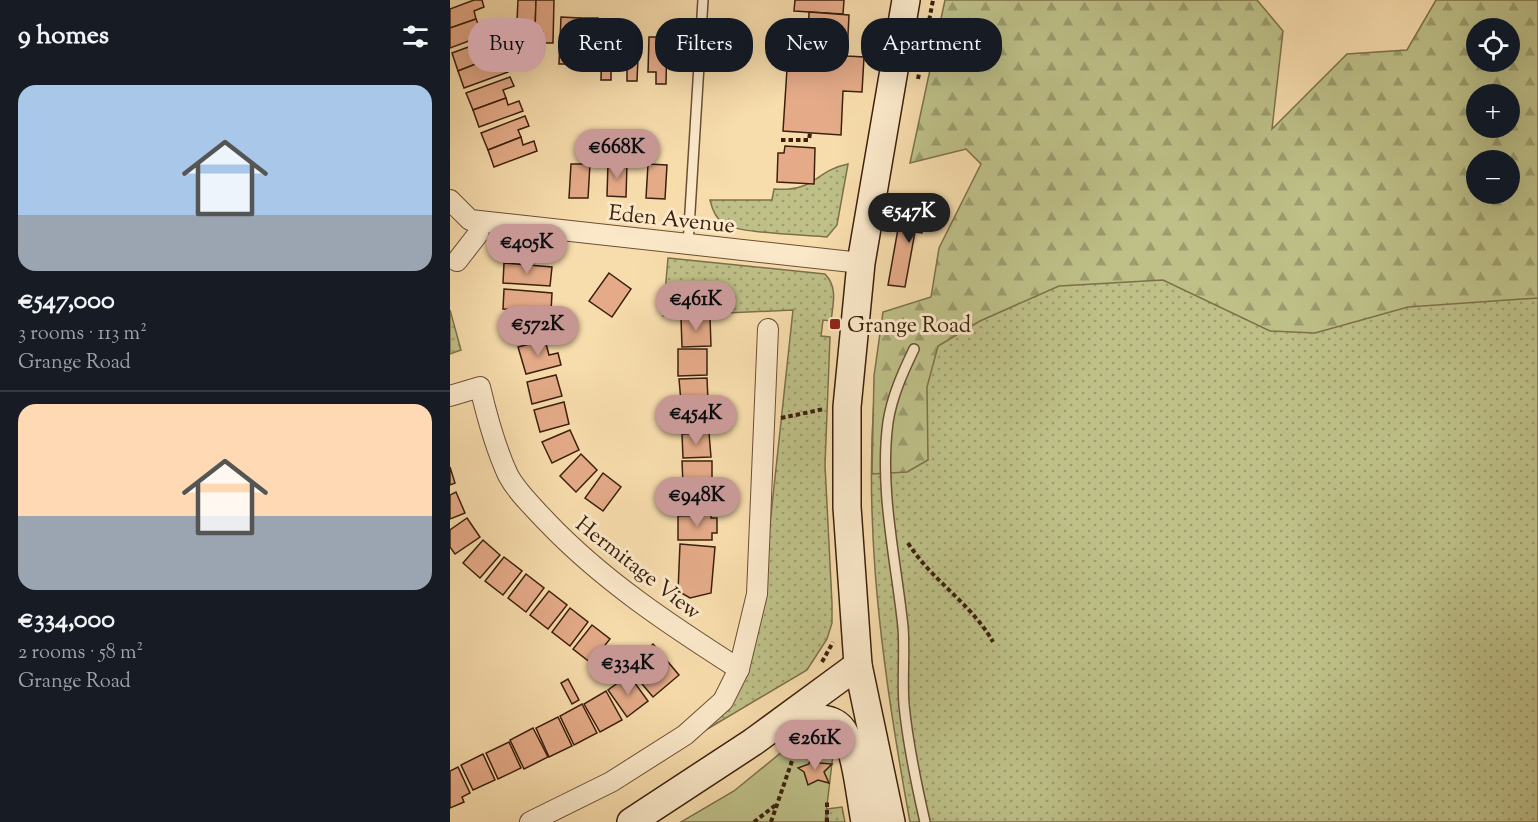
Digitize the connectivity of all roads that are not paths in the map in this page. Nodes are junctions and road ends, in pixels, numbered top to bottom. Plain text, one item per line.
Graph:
1 (703, 0) edge
2 (906, 0) edge
3 (450, 200) edge
4 (476, 221) junction
5 (688, 244) junction
6 (457, 261) dead end
7 (861, 263) junction
8 (768, 329) dead end
9 (914, 349) dead end
10 (450, 396) edge
11 (858, 665) junction
12 (739, 669) junction
13 (753, 742) junction
14 (530, 822) edge
15 (632, 822) edge
16 (865, 822) edge
17 (891, 822) edge
18 (925, 822) edge

1 - 5 lane
2 - 7 main road
3 - 4 street
4 - 5 street, Eden Avenue
4 - 6 street
5 - 7 street, Eden Avenue
7 - 11 main road
8 - 12 street
9 - 18 lane
10 - 12 street, Hermitage View
11 - 13 main road
11 - 17 main road
12 - 14 street
13 - 15 main road
13 - 16 main road

